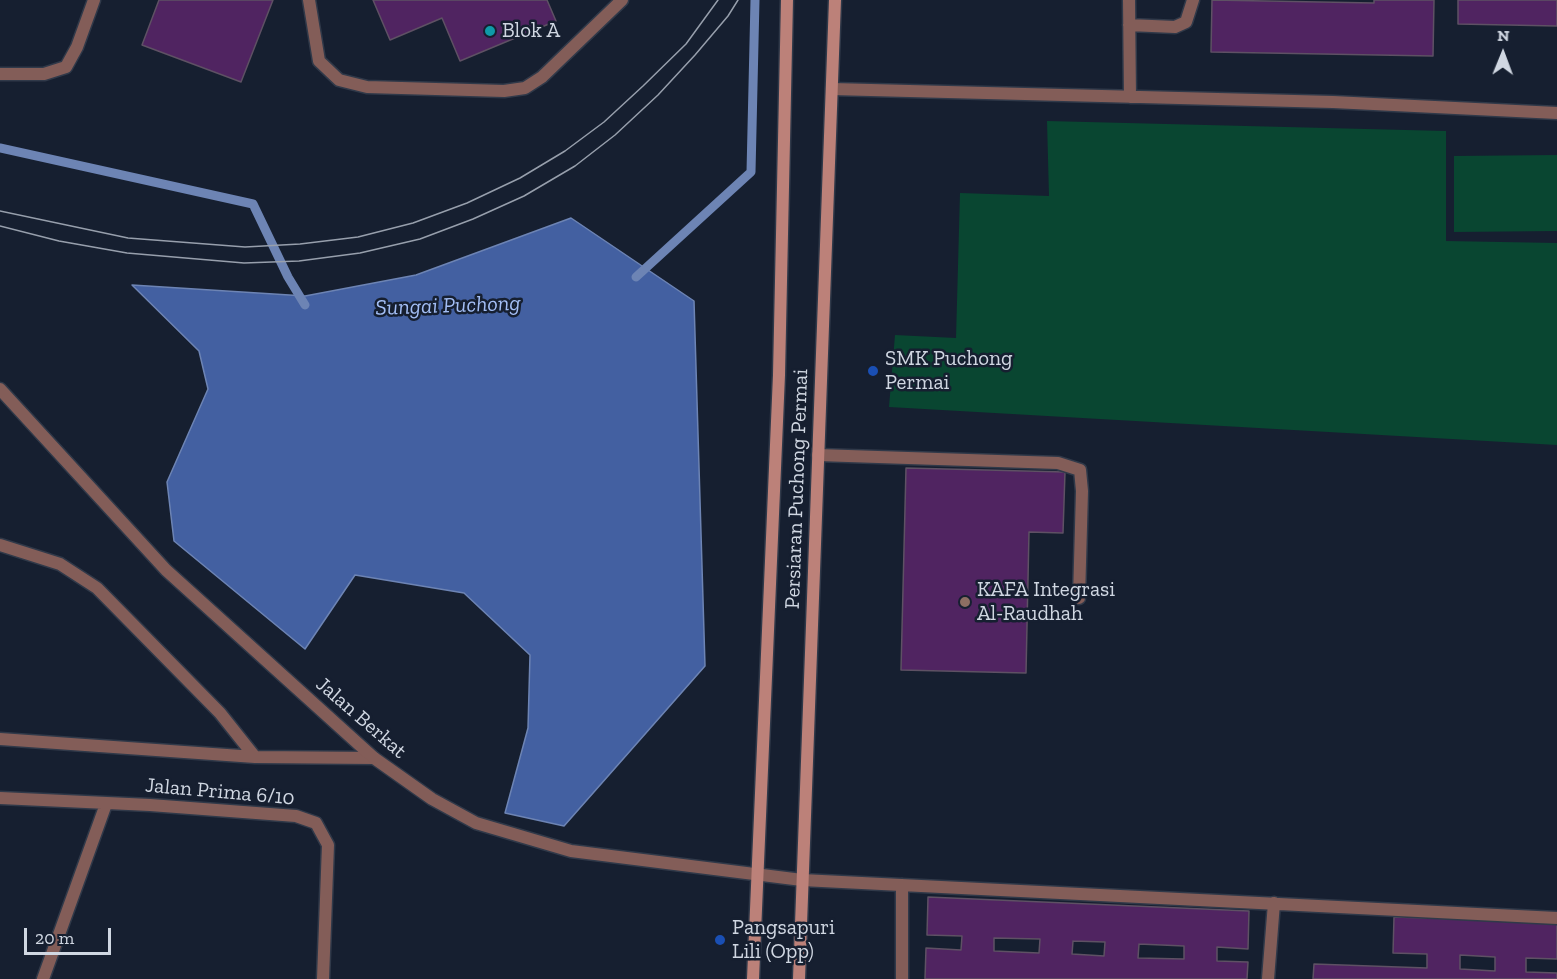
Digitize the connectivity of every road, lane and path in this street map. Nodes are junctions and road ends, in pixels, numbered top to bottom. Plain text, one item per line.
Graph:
1 (94, 0) edge
2 (309, 0) edge
3 (622, 0) edge
4 (787, 0) edge
5 (835, 0) edge
6 (1129, 0) edge
7 (1193, 0) edge
8 (1129, 25) junction
9 (0, 74) edge
10 (832, 89) junction
11 (1130, 97) junction
12 (1557, 113) edge
13 (0, 389) edge
14 (818, 454) junction
15 (0, 545) edge
16 (1079, 598) dead end
17 (0, 739) edge
18 (255, 757) junction
19 (374, 758) junction
20 (0, 798) edge
21 (106, 804) junction
22 (757, 874) junction
23 (802, 880) junction
24 (902, 885) junction
25 (1274, 903) junction
26 (1557, 918) edge
27 (43, 979) edge
28 (323, 979) edge
29 (753, 979) edge
30 (799, 979) edge
31 (902, 979) edge
32 (1268, 979) edge

1 - 9 street
2 - 3 street
4 - 22 main road, Persiaran Puchong Permai
5 - 10 main road, Persiaran Puchong Permai
6 - 8 street
7 - 8 street
8 - 11 street
10 - 11 street
10 - 14 main road, Persiaran Puchong Permai
11 - 12 street
13 - 19 street, Jalan Berkat
14 - 16 street
14 - 23 main road, Persiaran Puchong Permai
15 - 18 street
17 - 18 street
18 - 19 street
19 - 22 street, Jalan Berkat
20 - 21 street, Jalan Prima 6/10
21 - 27 street
21 - 28 street, Jalan Prima 6/10
22 - 23 street, Jalan Berkat
22 - 29 main road, Persiaran Puchong Permai
23 - 24 street, Jalan Berkat
23 - 30 main road, Persiaran Puchong Permai
24 - 25 street, Jalan Berkat
24 - 31 street
25 - 26 street, Jalan Berkat
25 - 32 street

